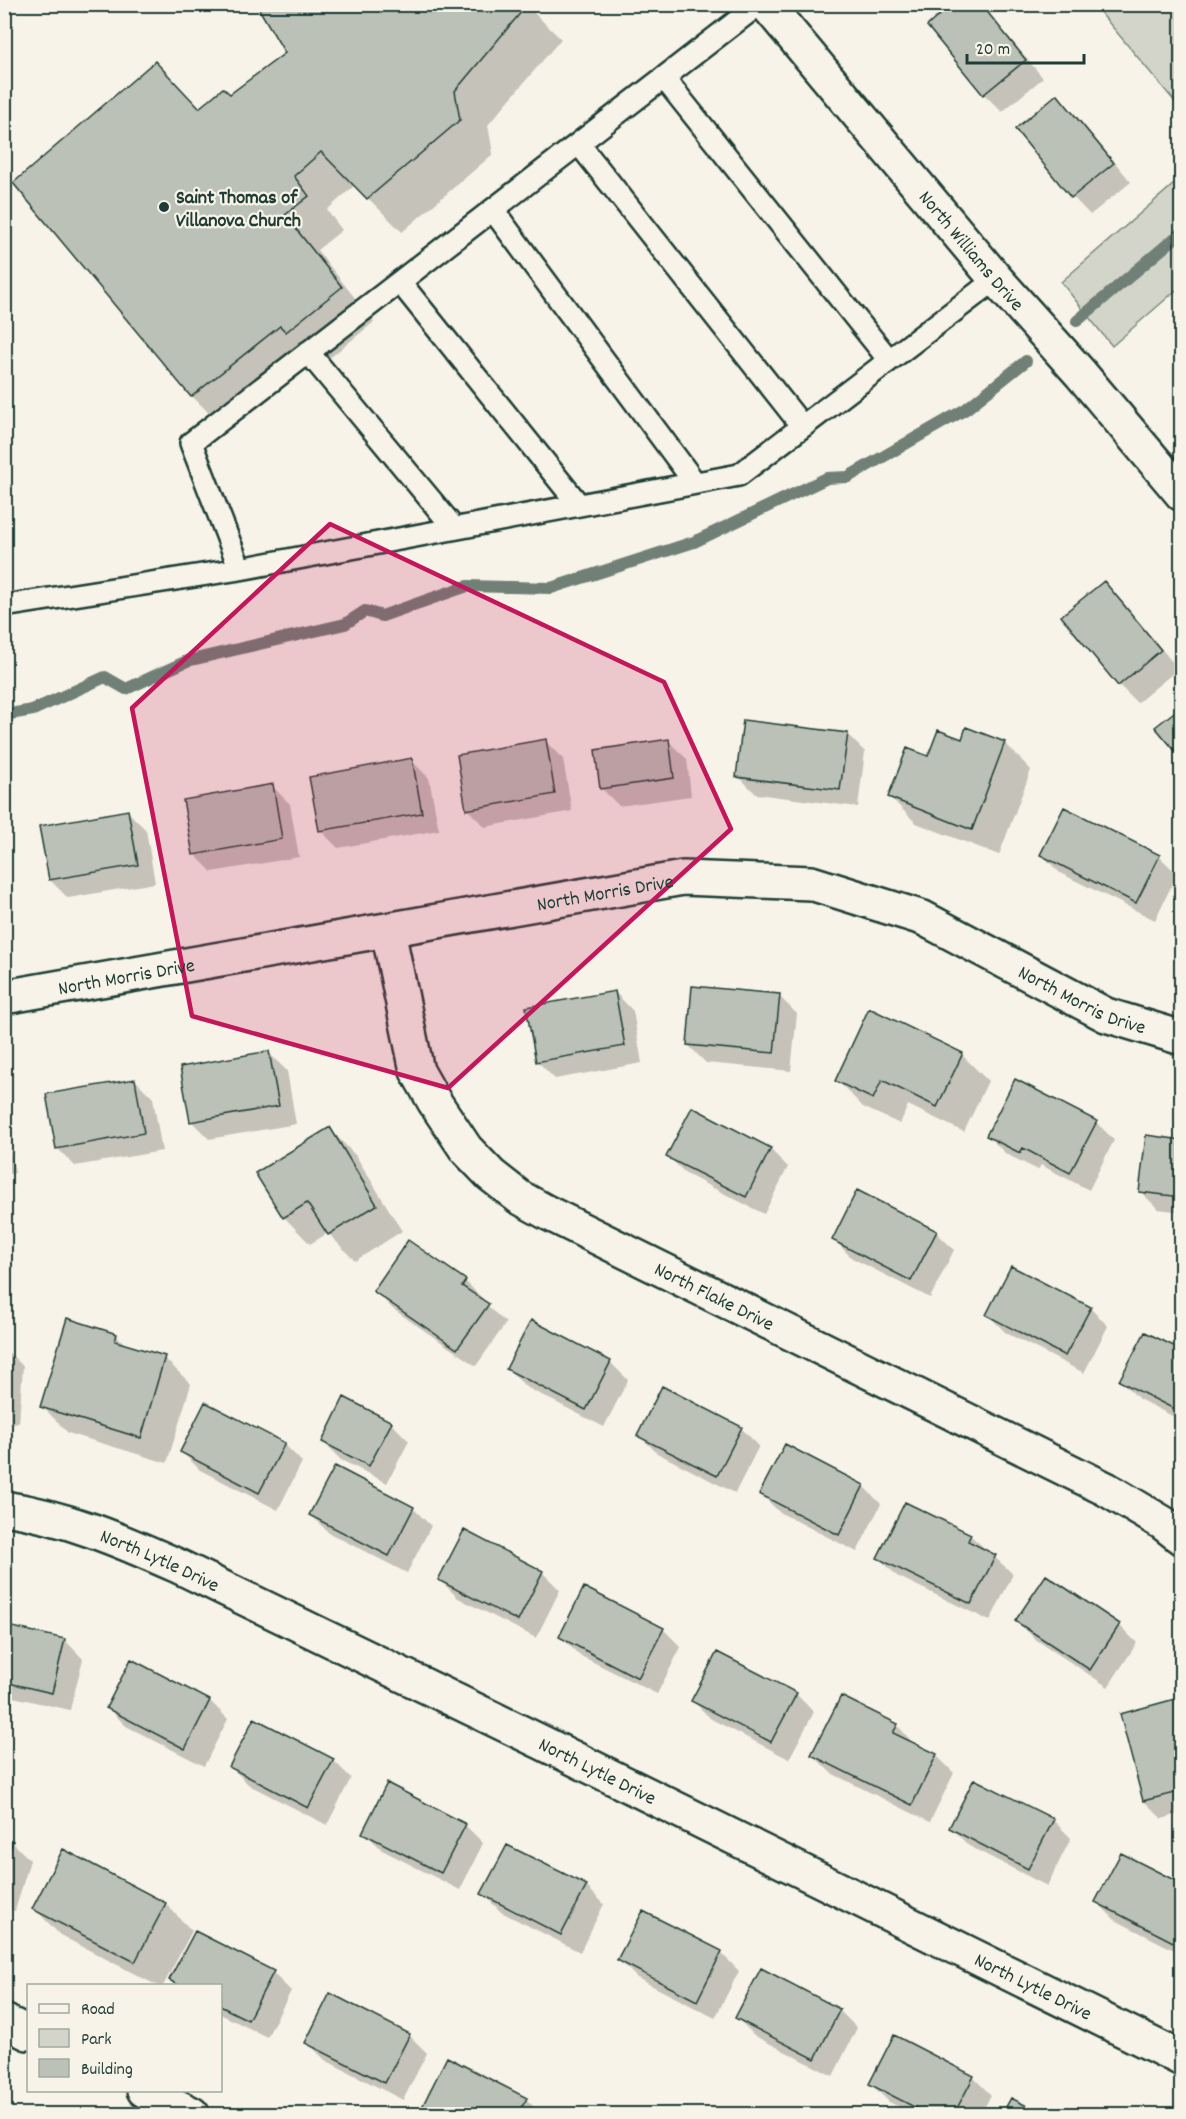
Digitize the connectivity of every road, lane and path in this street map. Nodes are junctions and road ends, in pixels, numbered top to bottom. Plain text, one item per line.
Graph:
1 (759, 4) edge
2 (766, 4) edge
3 (664, 78) junction
4 (579, 144) junction
5 (493, 210) junction
6 (996, 279) junction
7 (400, 282) junction
8 (308, 352) junction
9 (890, 360) junction
10 (802, 426) junction
11 (695, 483) junction
12 (1182, 494) edge
13 (579, 505) junction
14 (454, 528) junction
15 (240, 569) junction
16 (4, 606) edge
17 (388, 931) junction
18 (4, 997) edge
19 (1182, 1038) edge
20 (4, 1508) edge
21 (1182, 1539) edge
22 (4, 2021) edge
23 (27, 2032) edge
24 (1182, 2059) edge
25 (146, 2092) edge
26 (192, 2115) edge

1 - 3 lane
2 - 6 street, North Williams Drive
3 - 4 lane
3 - 9 lane
4 - 5 lane
4 - 10 lane
5 - 7 lane
5 - 11 lane
6 - 9 lane
6 - 12 street, North Williams Drive
7 - 8 lane
7 - 13 lane
8 - 14 lane
8 - 15 lane
9 - 10 lane
10 - 11 lane
11 - 13 lane
13 - 14 lane
14 - 15 lane
15 - 16 lane
17 - 18 street, North Morris Drive
17 - 19 street, North Morris Drive
17 - 21 street, North Flake Drive
20 - 24 street, North Lytle Drive
22 - 23 street
25 - 26 street

